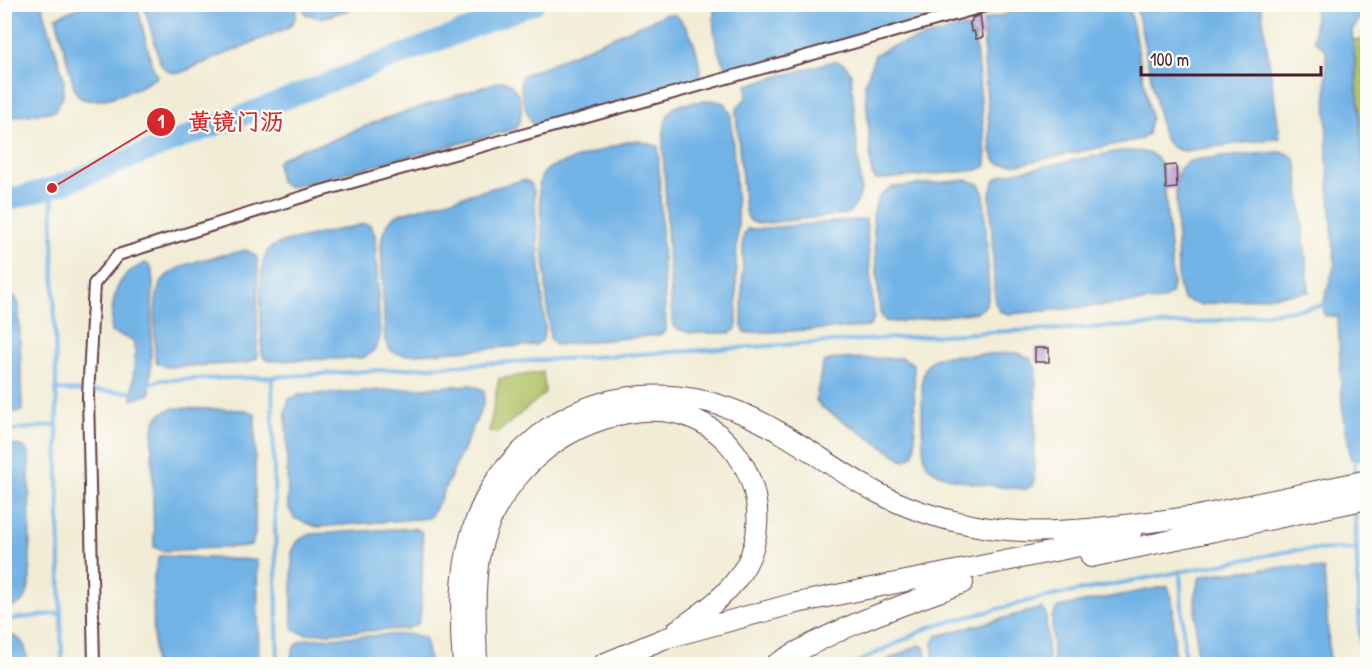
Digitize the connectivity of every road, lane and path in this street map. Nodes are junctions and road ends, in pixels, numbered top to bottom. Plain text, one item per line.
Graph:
1 (993, 4) edge
2 (1368, 480) edge
3 (1368, 500) edge
4 (1190, 518) junction
5 (963, 583) junction
6 (794, 608) junction
7 (663, 639) junction
8 (94, 664) edge
9 (463, 664) edge
10 (477, 664) edge
11 (603, 664) edge
12 (623, 664) edge
13 (776, 664) edge

1 - 8 street
2 - 4 highway
3 - 5 highway
4 - 6 highway
4 - 9 highway
5 - 6 highway
5 - 13 highway
6 - 7 highway
6 - 12 highway
7 - 10 highway
7 - 11 highway

